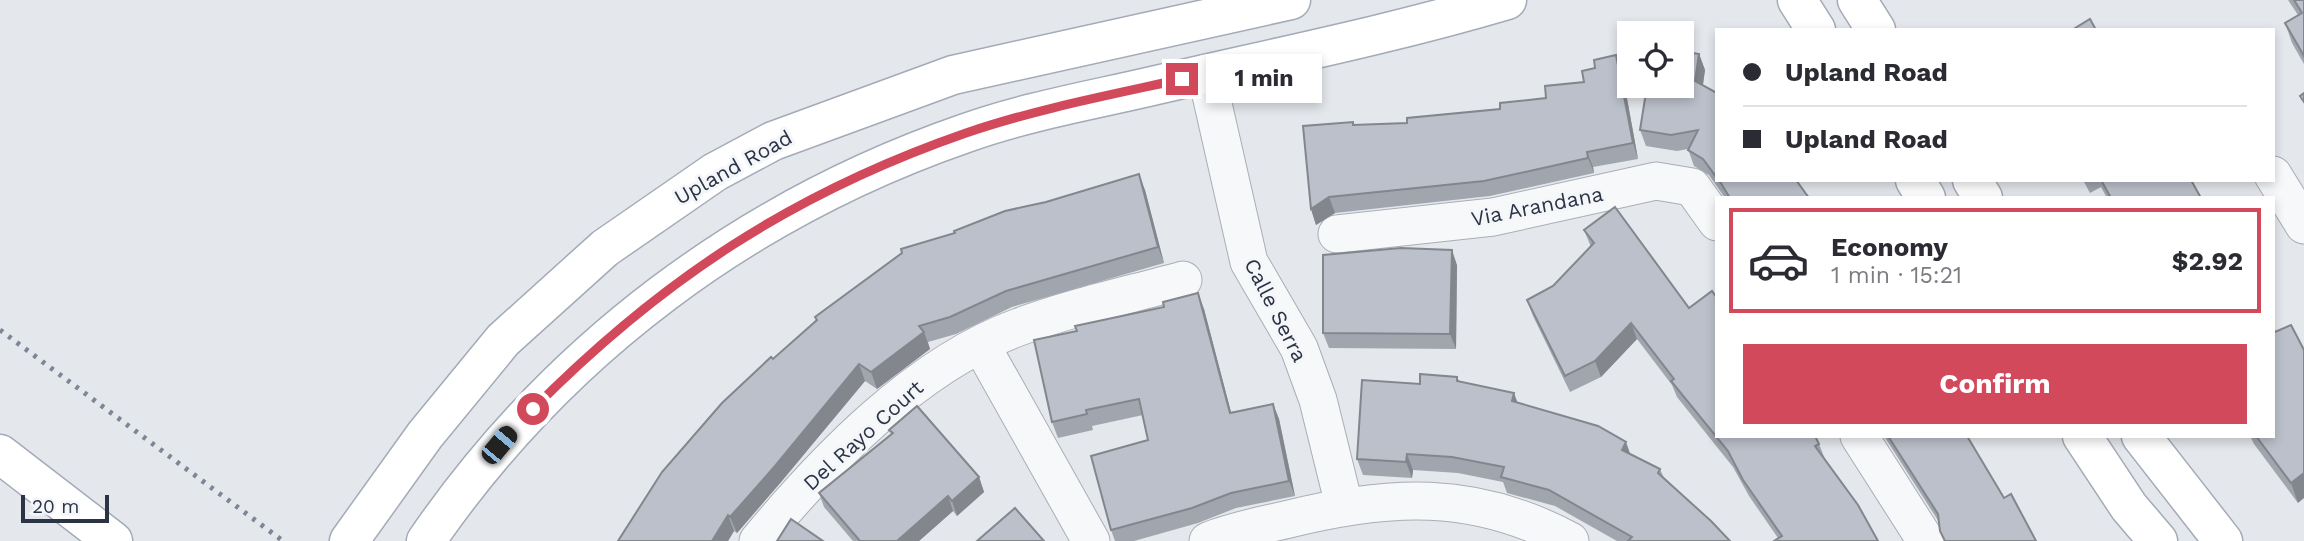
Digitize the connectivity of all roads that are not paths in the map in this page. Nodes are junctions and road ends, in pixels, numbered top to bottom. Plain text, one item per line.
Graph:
1 (1291, 0) edge
2 (1507, 0) edge
3 (1797, 0) edge
4 (1857, 0) edge
5 (1815, 28) edge
6 (1875, 28) edge
7 (1206, 74) junction
8 (2275, 178) edge
9 (1715, 219) edge
10 (2304, 225) edge
11 (1337, 234) dead end
12 (1183, 280) dead end
13 (981, 345) junction
14 (1860, 438) edge
15 (2083, 438) edge
16 (2143, 438) edge
17 (0, 454) edge
18 (1344, 505) junction
19 (113, 541) edge
20 (349, 541) edge
21 (426, 541) edge
22 (758, 541) edge
23 (1091, 541) edge
24 (1208, 541) edge
25 (1570, 541) edge
26 (1926, 541) edge
27 (2158, 541) edge
28 (2223, 541) edge

1 - 20 main road, Upland Road
2 - 7 main road
3 - 5 main road
4 - 6 main road
7 - 18 street, Calle Serra
7 - 21 main road
8 - 10 street
9 - 11 street, Via Arandana
12 - 13 street, Del Rayo Court
13 - 22 street, Del Rayo Court
13 - 23 street
14 - 26 street
15 - 27 main road
16 - 28 main road
17 - 19 main road
18 - 24 street
18 - 25 street

